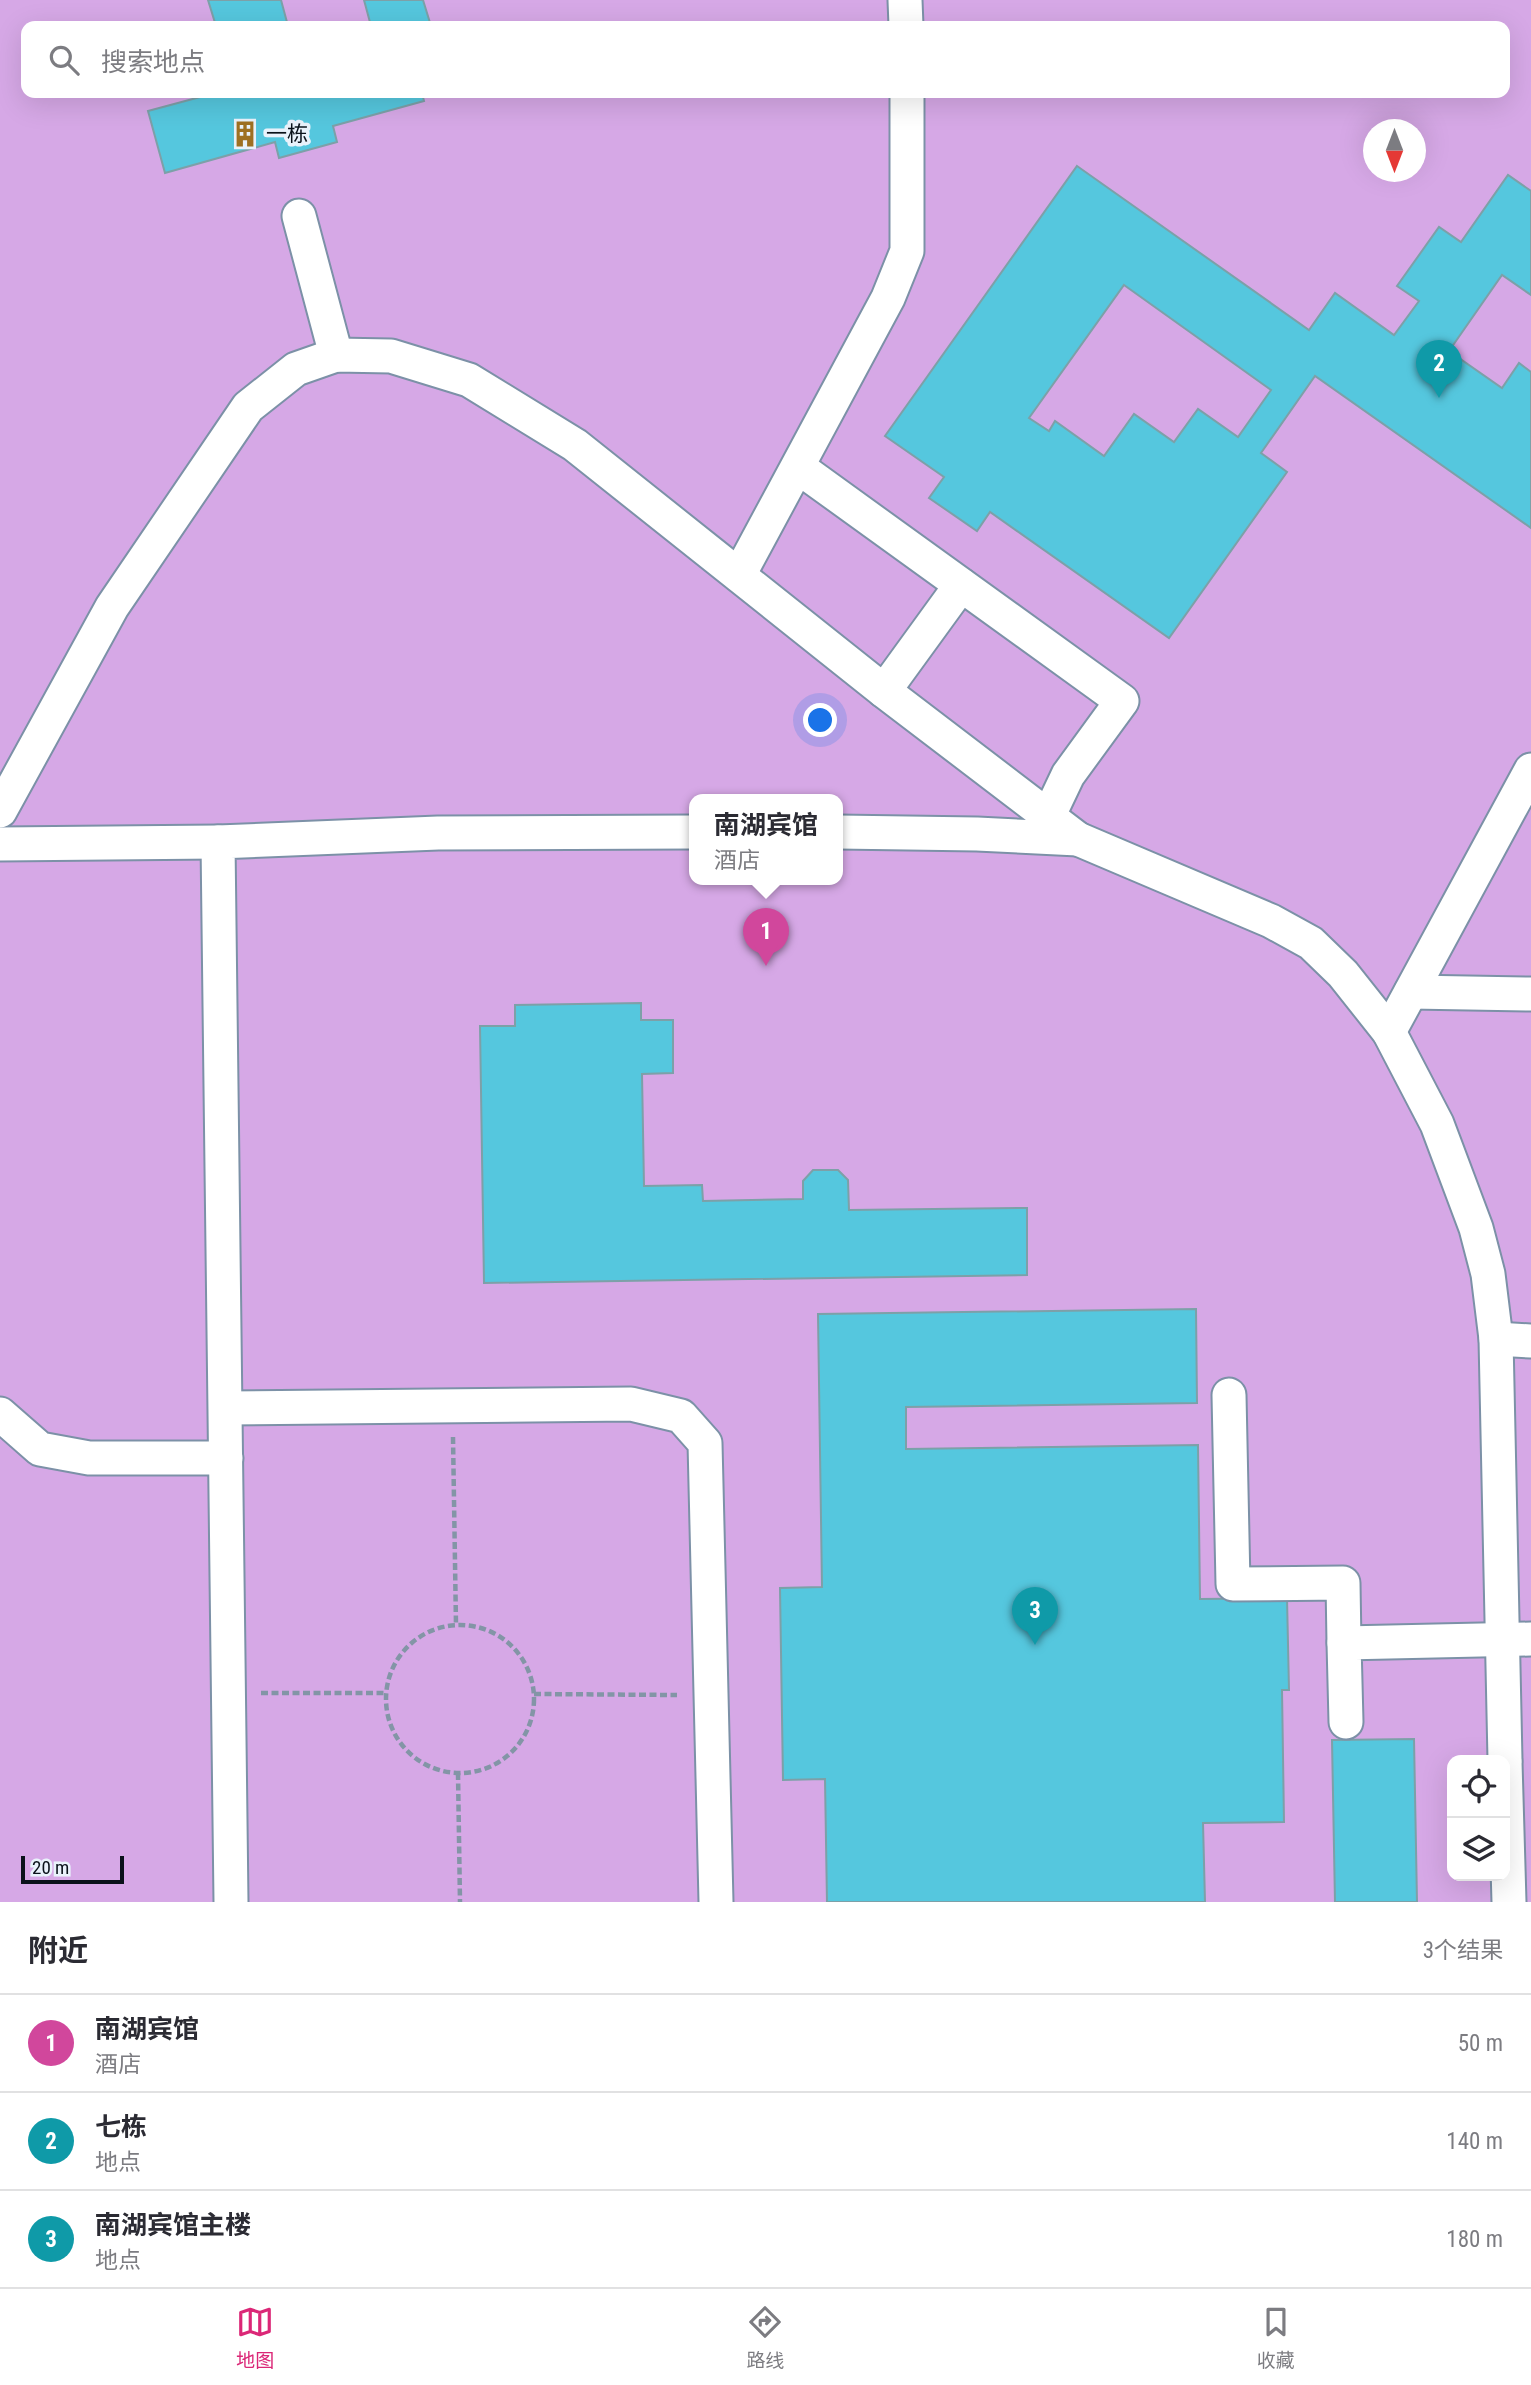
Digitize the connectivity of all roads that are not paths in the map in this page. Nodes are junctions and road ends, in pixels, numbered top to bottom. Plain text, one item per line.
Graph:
1 (905, 0) edge
2 (906, 21) edge
3 (907, 98) edge
4 (299, 216) dead end
5 (336, 355) junction
6 (798, 467) junction
7 (739, 575) junction
8 (961, 585) junction
9 (884, 691) junction
10 (1531, 770) edge
11 (0, 811) edge
12 (1049, 816) junction
13 (689, 832) edge
14 (843, 832) edge
15 (1078, 839) junction
16 (218, 842) junction
17 (0, 844) edge
18 (1411, 992) junction
19 (1531, 994) edge
20 (1389, 1032) junction
21 (1496, 1339) junction
22 (1531, 1341) edge
23 (1229, 1395) dead end
24 (226, 1408) junction
25 (0, 1414) edge
26 (226, 1458) junction
27 (1516, 1639) edge
28 (1344, 1643) junction
29 (1346, 1722) dead end
30 (1506, 1755) edge
31 (1507, 1818) edge
32 (231, 1902) edge
33 (716, 1902) edge
34 (1509, 1902) edge

1 - 2 lane
3 - 6 lane
4 - 5 lane
5 - 7 lane
5 - 11 lane
6 - 7 lane
6 - 8 lane
7 - 9 lane
8 - 9 lane
8 - 12 lane
9 - 12 lane
10 - 18 lane
12 - 15 lane
13 - 16 lane
14 - 15 lane
15 - 20 lane
16 - 17 lane
16 - 24 lane
18 - 19 lane
18 - 20 lane
20 - 21 lane
21 - 22 lane
21 - 27 lane
23 - 28 lane
24 - 26 lane
24 - 33 lane
25 - 26 lane
26 - 32 lane
27 - 28 lane
27 - 30 lane
28 - 29 lane
31 - 34 lane

